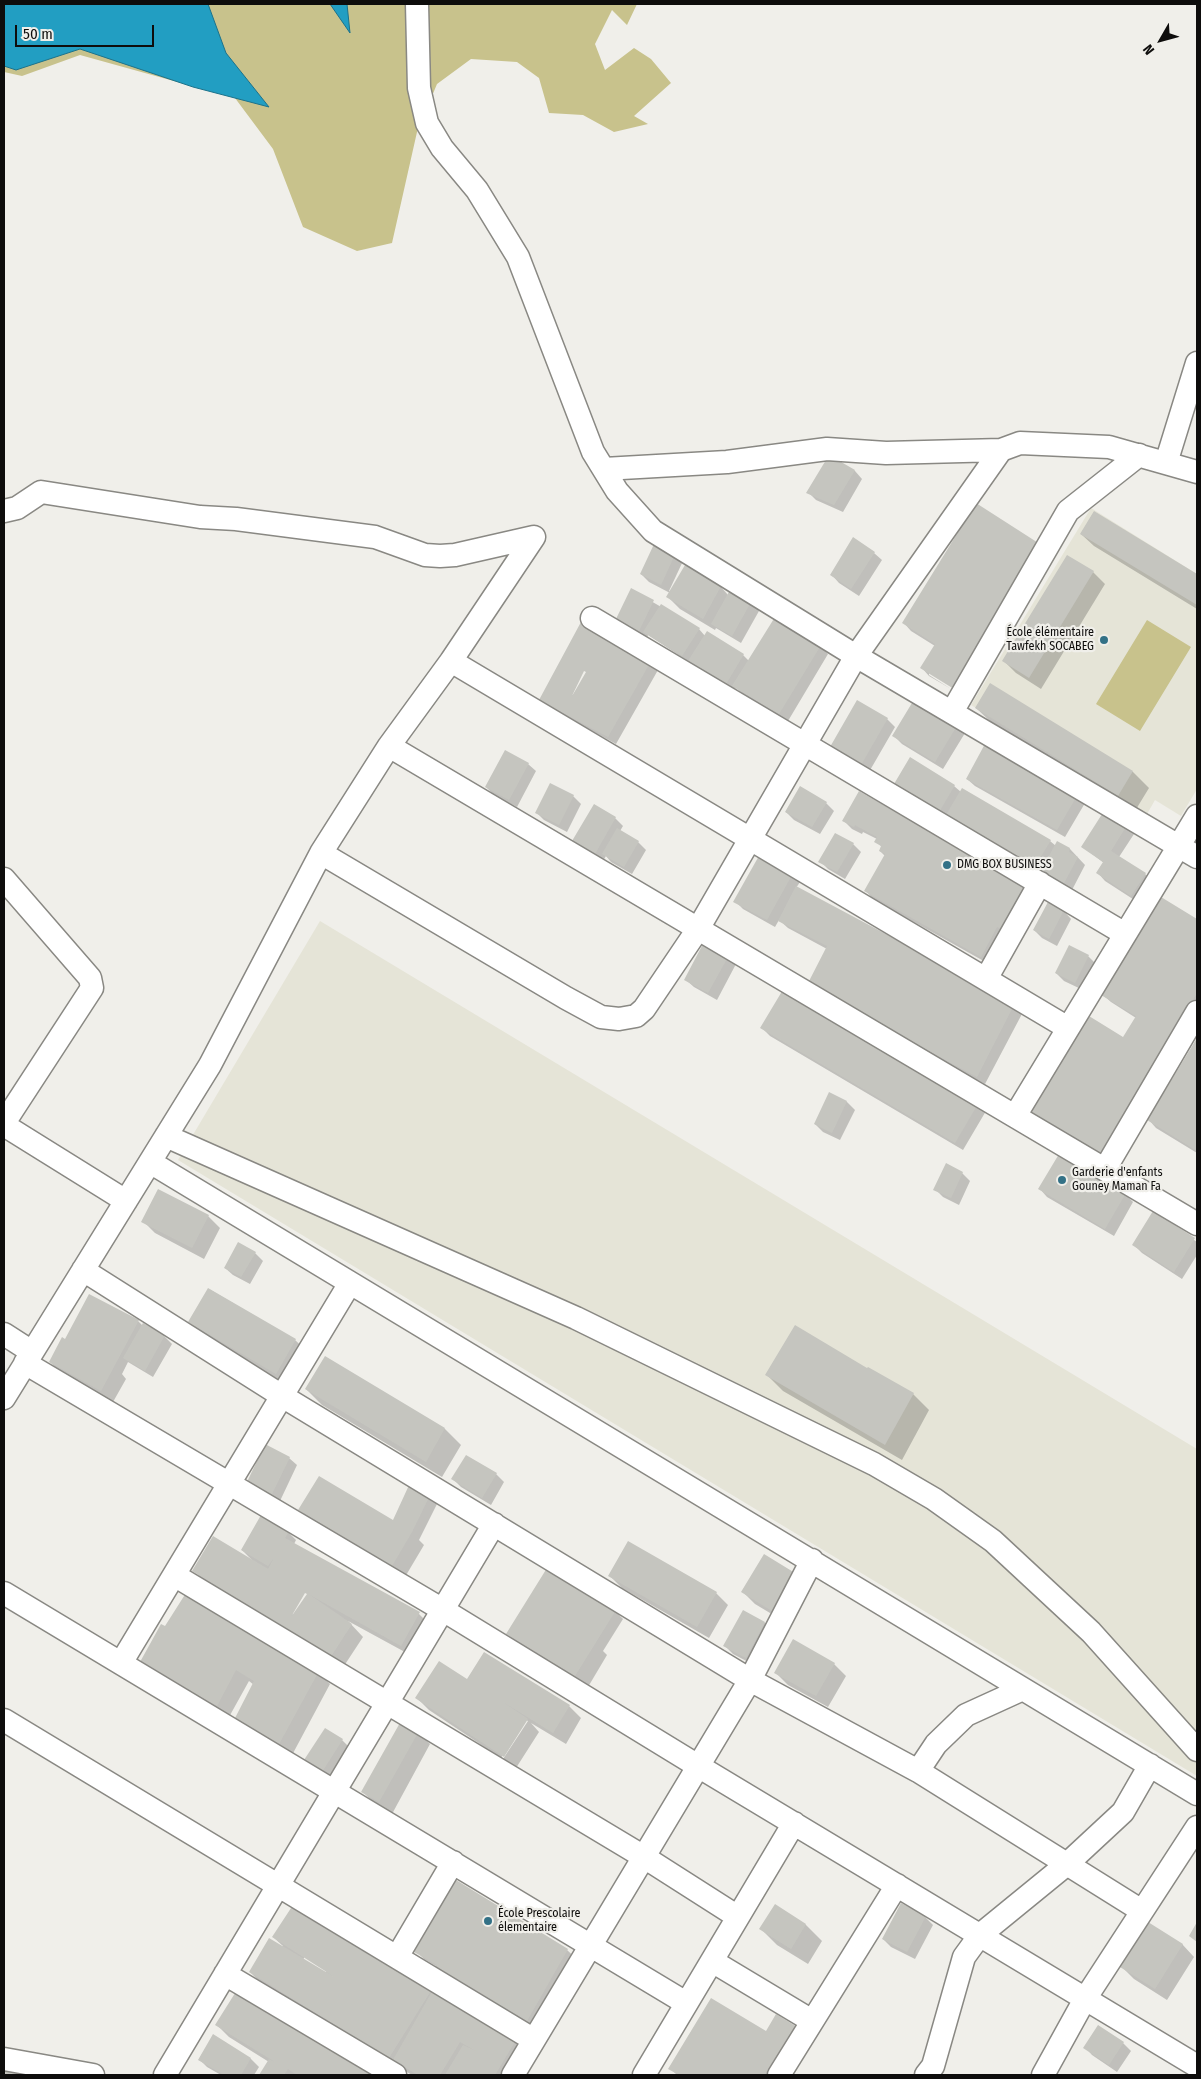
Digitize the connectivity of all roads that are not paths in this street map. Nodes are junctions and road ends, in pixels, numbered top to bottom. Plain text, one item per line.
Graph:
1 (417, 4) edge
2 (1197, 363) edge
3 (1002, 450) junction
4 (1139, 455) junction
5 (1166, 462) junction
6 (604, 469) junction
7 (1197, 472) edge
8 (4, 511) edge
9 (592, 618) dead end
10 (856, 656) junction
11 (451, 661) junction
12 (952, 712) junction
13 (805, 744) junction
14 (389, 746) junction
15 (1197, 816) edge
16 (750, 839) junction
17 (1188, 851) edge
18 (321, 852) junction
19 (4, 879) edge
20 (1040, 884) junction
21 (698, 928) junction
22 (1125, 934) junction
23 (986, 979) junction
24 (1197, 1012) edge
25 (1068, 1028) junction
26 (1015, 1116) junction
27 (4, 1124) edge
28 (166, 1136) junction
29 (150, 1162) junction
30 (1105, 1169) junction
31 (126, 1200) junction
32 (1196, 1220) edge
33 (83, 1270) junction
34 (350, 1283) junction
35 (4, 1334) edge
36 (29, 1357) junction
37 (282, 1396) junction
38 (4, 1398) edge
39 (229, 1485) junction
40 (494, 1524) junction
41 (812, 1560) junction
42 (174, 1575) junction
43 (4, 1592) edge
44 (443, 1610) junction
45 (121, 1663) junction
46 (750, 1680) junction
47 (1023, 1689) junction
48 (387, 1703) junction
49 (4, 1720) edge
50 (1197, 1750) edge
51 (1150, 1765) junction
52 (698, 1766) junction
53 (918, 1771) junction
54 (334, 1791) junction
55 (1197, 1794) edge
56 (794, 1823) junction
57 (1197, 1827) edge
58 (644, 1857) junction
59 (453, 1862) junction
60 (1067, 1864) junction
61 (278, 1885) junction
62 (896, 1885) junction
63 (1142, 1911) junction
64 (738, 1917) junction
65 (980, 1936) junction
66 (591, 1945) junction
67 (397, 1957) junction
68 (712, 1960) junction
69 (225, 1974) junction
70 (1085, 1998) junction
71 (686, 2003) junction
72 (812, 2021) junction
73 (534, 2040) junction
74 (4, 2059) edge
75 (1197, 2066) edge
76 (1197, 2072) edge
77 (93, 2075) edge
78 (165, 2075) edge
79 (395, 2075) edge
80 (513, 2075) edge
81 (644, 2075) edge
82 (779, 2075) edge
83 (926, 2075) edge
84 (1043, 2075) edge
85 (1195, 2075) edge

1 - 6 street
2 - 5 street
3 - 4 street
3 - 6 street
3 - 10 street
4 - 5 street
4 - 12 street
5 - 7 street
6 - 10 street
8 - 11 street
9 - 13 street
10 - 12 street
10 - 13 street
11 - 14 street
11 - 16 street
12 - 17 street
13 - 16 street
13 - 20 street
14 - 18 street
14 - 21 street
15 - 17 street
16 - 21 street
16 - 23 street
17 - 22 street
18 - 21 street
18 - 28 street
19 - 27 street
20 - 22 street
20 - 23 street
21 - 26 street
22 - 25 street
23 - 25 street
24 - 30 street
25 - 26 street
26 - 30 street
27 - 31 street
28 - 29 street
28 - 50 street
29 - 31 street
29 - 34 street
30 - 32 street
31 - 33 street
33 - 36 street
33 - 37 street
34 - 37 street
34 - 41 street
35 - 36 street
36 - 38 street
36 - 39 street
37 - 39 street
37 - 40 street
39 - 42 street
39 - 44 street
40 - 44 street
40 - 46 street
41 - 46 street
41 - 47 street
42 - 45 street
42 - 48 street
43 - 45 street
44 - 48 street
44 - 52 street
45 - 54 street
46 - 52 street
46 - 53 street
47 - 51 street
47 - 53 street
48 - 54 street
48 - 58 street
49 - 61 street
51 - 55 street
51 - 60 street
52 - 56 street
52 - 58 street
53 - 60 street
54 - 59 street
54 - 61 street
56 - 62 street
56 - 64 street
57 - 63 street
58 - 64 street
58 - 66 street
59 - 66 street
59 - 67 street
60 - 63 street
60 - 65 street
61 - 67 street
61 - 69 street
62 - 65 street
62 - 72 street
63 - 70 street
64 - 68 street
65 - 70 street
65 - 83 street
66 - 71 street
66 - 73 street
67 - 73 street
68 - 71 street
68 - 72 street
69 - 78 street
69 - 79 street
70 - 75 street
70 - 84 street
71 - 81 street
72 - 82 street
73 - 80 street
74 - 77 street
76 - 85 street

